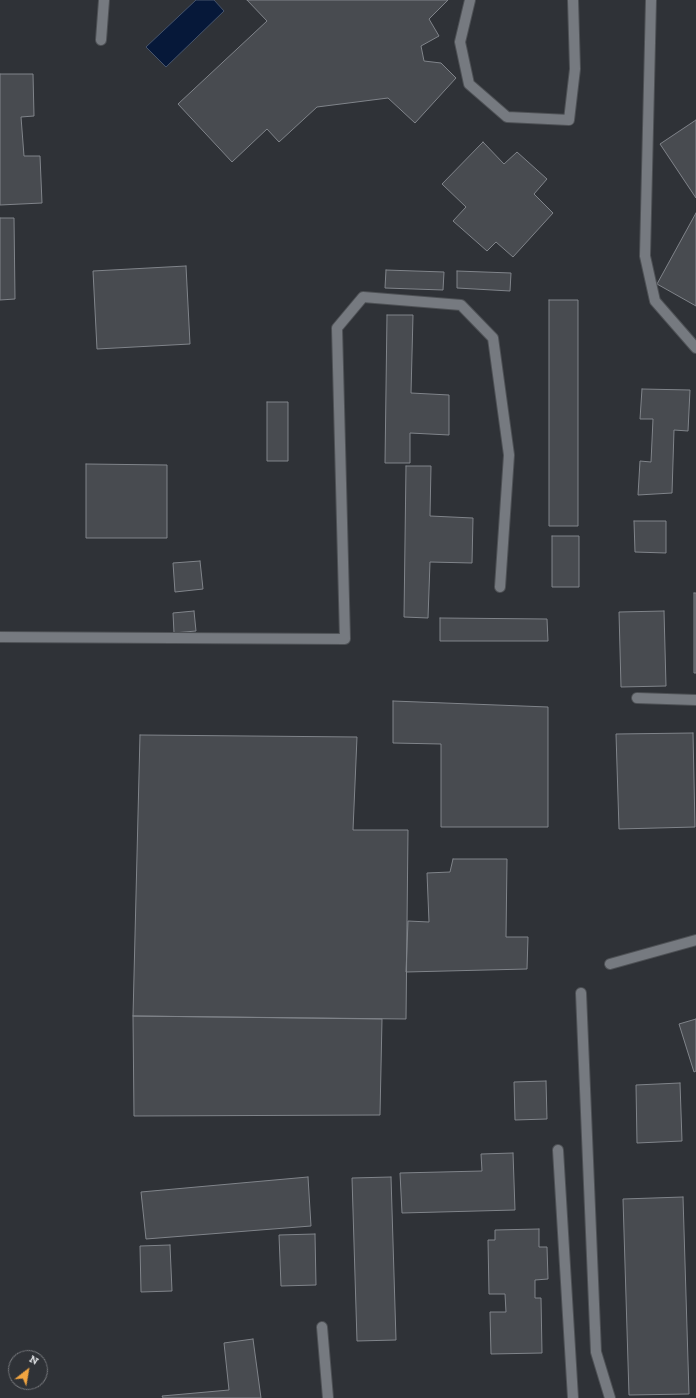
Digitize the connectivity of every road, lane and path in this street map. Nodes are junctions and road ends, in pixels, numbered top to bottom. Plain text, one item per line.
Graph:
1 (104, 0) edge
2 (470, 0) edge
3 (573, 0) edge
4 (651, 0) edge
5 (102, 40) dead end
6 (696, 348) edge
7 (500, 587) dead end
8 (0, 637) edge
9 (637, 698) dead end
10 (696, 700) edge
11 (696, 940) edge
12 (610, 964) dead end
13 (581, 993) dead end
14 (558, 1150) dead end
15 (322, 1327) dead end
16 (328, 1398) edge
17 (572, 1398) edge
18 (610, 1398) edge

1 - 5 lane
2 - 3 lane
4 - 6 lane
7 - 8 lane
9 - 10 lane
11 - 12 lane
13 - 18 lane
14 - 17 lane
15 - 16 lane

